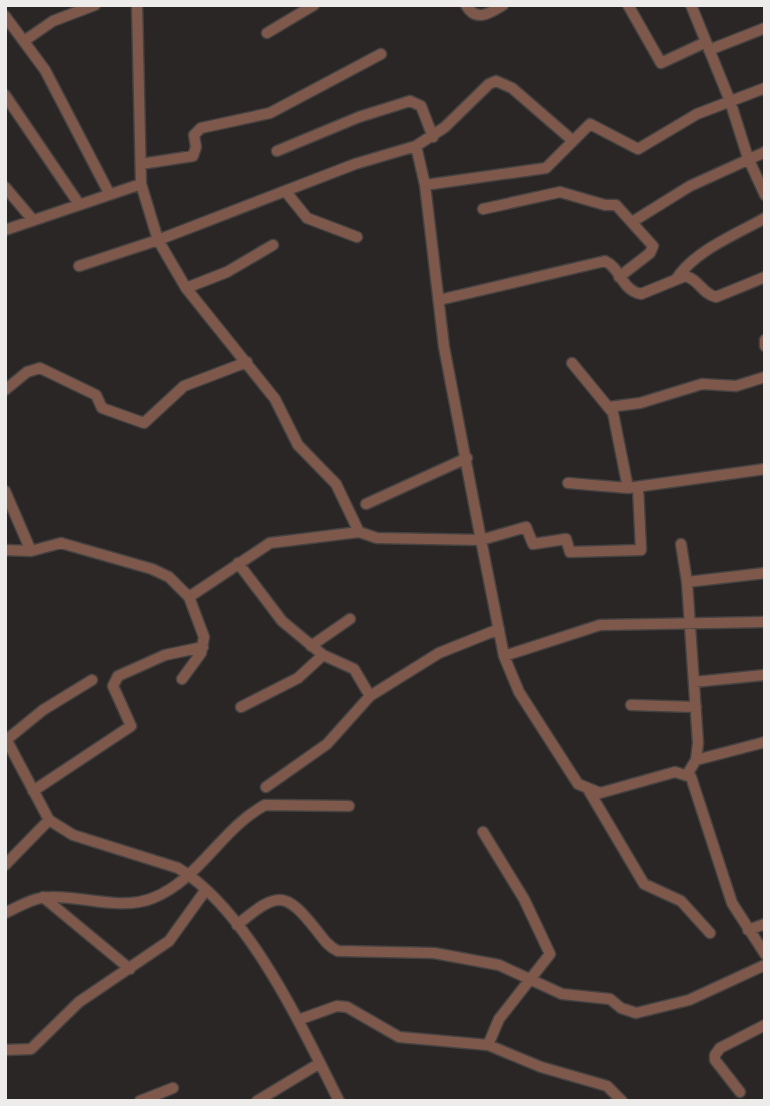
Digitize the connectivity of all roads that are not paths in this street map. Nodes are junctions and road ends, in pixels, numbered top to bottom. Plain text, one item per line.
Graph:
1 (95, 5) edge
2 (137, 5) edge
3 (314, 5) edge
4 (466, 5) edge
5 (503, 5) edge
6 (628, 5) edge
7 (691, 5) edge
8 (5, 16) edge
9 (765, 28) edge
10 (267, 33) dead end
11 (24, 41) junction
12 (708, 46) junction
13 (381, 54) dead end
14 (765, 88) edge
15 (5, 95) edge
16 (730, 101) junction
17 (433, 137) junction
18 (572, 140) junction
19 (416, 146) junction
20 (276, 151) dead end
21 (765, 152) edge
22 (748, 159) junction
23 (141, 163) junction
24 (141, 184) junction
25 (425, 185) junction
26 (5, 187) edge
27 (286, 192) junction
28 (109, 193) junction
29 (765, 195) edge
30 (79, 204) junction
31 (483, 209) dead end
32 (765, 218) edge
33 (33, 219) junction
34 (632, 222) junction
35 (5, 230) edge
36 (357, 237) dead end
37 (158, 240) junction
38 (273, 245) dead end
39 (79, 266) dead end
40 (619, 277) junction
41 (765, 277) edge
42 (677, 278) junction
43 (186, 288) junction
44 (439, 300) junction
45 (765, 340) edge
46 (765, 346) edge
47 (247, 362) junction
48 (572, 363) dead end
49 (765, 377) edge
50 (5, 390) edge
51 (609, 407) junction
52 (467, 458) junction
53 (765, 469) edge
54 (568, 483) dead end
55 (633, 488) junction
56 (5, 491) edge
57 (366, 504) dead end
58 (359, 532) junction
59 (481, 540) junction
60 (681, 544) dead end
61 (5, 550) edge
62 (31, 551) junction
63 (237, 564) junction
64 (765, 573) edge
65 (687, 582) junction
66 (190, 597) junction
67 (350, 619) dead end
68 (765, 622) edge
69 (690, 624) junction
70 (499, 629) junction
71 (311, 646) junction
72 (203, 647) junction
73 (323, 655) junction
74 (504, 656) junction
75 (765, 674) edge
76 (92, 680) dead end
77 (182, 680) dead end
78 (694, 682) junction
79 (370, 696) junction
80 (631, 705) dead end
81 (242, 707) dead end
82 (696, 707) junction
83 (6, 738) edge
84 (765, 742) edge
85 (696, 760) junction
86 (688, 773) junction
87 (265, 787) dead end
88 (33, 791) junction
89 (589, 791) junction
90 (349, 806) dead end
91 (49, 820) junction
92 (483, 832) dead end
93 (5, 865) edge
94 (189, 874) junction
95 (205, 891) junction
96 (43, 897) junction
97 (5, 913) edge
98 (765, 924) edge
99 (237, 925) junction
100 (748, 930) junction
101 (710, 933) dead end
102 (765, 954) edge
103 (765, 965) edge
104 (130, 969) junction
105 (529, 981) junction
106 (298, 1020) junction
107 (765, 1025) edge
108 (488, 1045) junction
109 (5, 1050) edge
110 (320, 1063) junction
111 (173, 1088) dead end
112 (740, 1092) dead end
113 (140, 1101) edge
114 (257, 1101) edge
115 (339, 1101) edge
116 (622, 1101) edge

1 - 11 street
2 - 23 street
3 - 10 street
4 - 5 street
6 - 12 street
7 - 12 street
8 - 11 street
9 - 12 street
11 - 28 street
12 - 16 street
13 - 23 street
14 - 16 street
15 - 30 street
16 - 18 street
16 - 22 street
17 - 18 street
17 - 19 street
17 - 20 street
18 - 25 street
19 - 25 street
19 - 27 street
21 - 22 street
22 - 29 street
22 - 34 street
23 - 24 street
24 - 28 street
24 - 37 street
25 - 44 street
26 - 33 street
27 - 36 street
27 - 37 street
28 - 30 street
30 - 33 street
31 - 34 street
32 - 42 street
33 - 35 street
34 - 40 street
37 - 39 street
37 - 43 street
38 - 43 street
40 - 42 street
40 - 44 street
41 - 42 street
43 - 47 street
44 - 52 street
45 - 46 street
47 - 50 street
47 - 58 street
48 - 51 street
49 - 51 street
51 - 55 street
52 - 57 street
52 - 59 street
53 - 55 street
54 - 55 street
55 - 59 street
56 - 62 street
58 - 59 street
58 - 63 street
59 - 70 street
60 - 65 street
61 - 62 street
62 - 66 street
63 - 66 street
63 - 71 street
64 - 65 street
65 - 69 street
66 - 72 street
67 - 71 street
68 - 69 street
69 - 74 street
69 - 78 street
70 - 74 street
70 - 79 street
71 - 73 street
72 - 77 street
72 - 88 street
73 - 79 street
73 - 81 street
74 - 89 street
75 - 78 street
76 - 83 street
78 - 82 street
79 - 87 street
80 - 82 street
82 - 85 street
83 - 88 street
84 - 85 street
85 - 86 street
86 - 89 street
86 - 100 street
88 - 91 street
89 - 101 street
90 - 94 street
91 - 93 street
91 - 94 street
92 - 105 street
94 - 95 street
94 - 96 street
95 - 99 street
95 - 104 street
96 - 97 street
96 - 104 street
98 - 100 street
99 - 105 street
99 - 106 street
100 - 102 street
103 - 105 street
104 - 109 street
105 - 108 street
106 - 108 street
106 - 110 street
107 - 112 street
108 - 116 street
110 - 114 street
110 - 115 street
111 - 113 street

